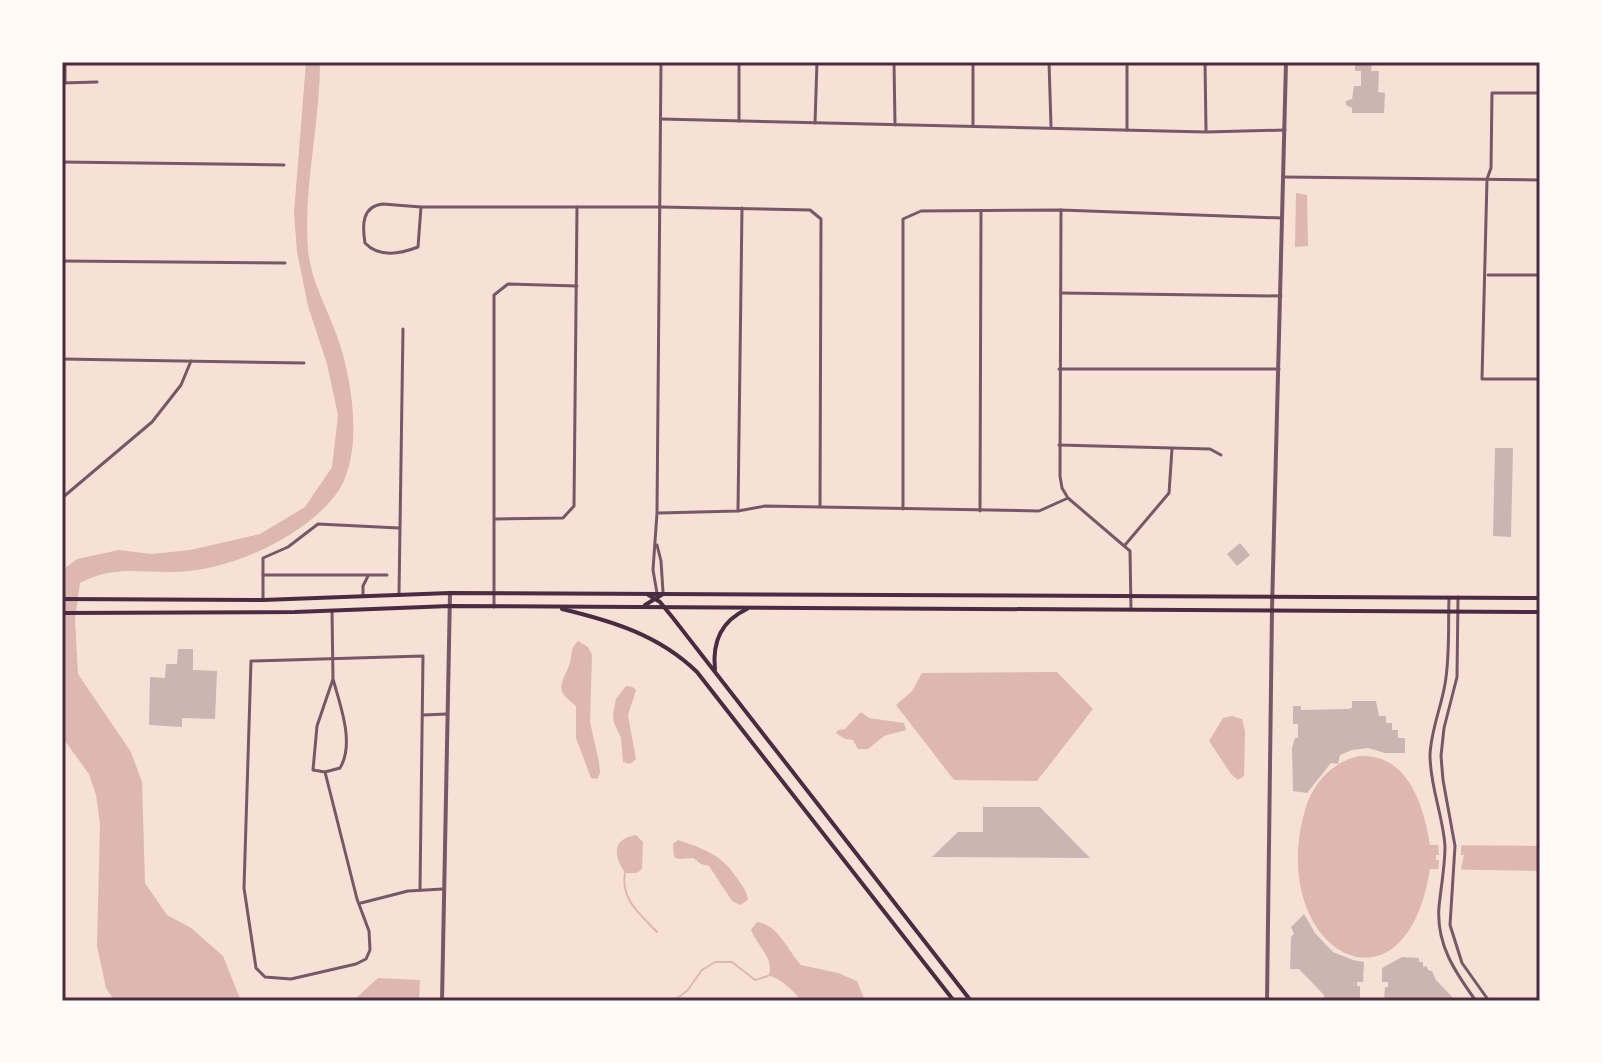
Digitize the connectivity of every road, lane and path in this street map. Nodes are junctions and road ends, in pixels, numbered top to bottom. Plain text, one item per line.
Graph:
1 (65, 62) edge
2 (661, 62) edge
3 (739, 62) edge
4 (817, 62) edge
5 (894, 62) edge
6 (973, 62) edge
7 (1049, 62) edge
8 (1127, 62) edge
9 (1205, 62) edge
10 (1286, 62) edge
11 (97, 82) dead end
12 (64, 83) edge
13 (1540, 93) edge
14 (661, 119) junction
15 (739, 121) junction
16 (815, 123) junction
17 (895, 125) junction
18 (973, 126) junction
19 (1051, 128) junction
20 (1127, 130) junction
21 (1285, 130) junction
22 (1206, 132) junction
23 (62, 162) edge
24 (284, 165) dead end
25 (1284, 177) junction
26 (1487, 179) junction
27 (1540, 180) edge
28 (421, 207) junction
29 (577, 207) junction
30 (660, 207) junction
31 (742, 208) junction
32 (1061, 210) junction
33 (981, 211) junction
34 (1282, 218) junction
35 (62, 261) edge
36 (285, 263) dead end
37 (1486, 275) junction
38 (1540, 275) edge
39 (577, 286) junction
40 (1060, 293) junction
41 (1281, 296) junction
42 (403, 329) dead end
43 (62, 359) edge
44 (191, 361) junction
45 (304, 363) dead end
46 (1059, 369) junction
47 (1279, 369) junction
48 (1540, 379) edge
49 (1058, 445) junction
50 (1172, 448) junction
51 (1221, 455) dead end
52 (62, 498) edge
53 (1068, 498) junction
54 (820, 506) junction
55 (903, 509) junction
56 (738, 511) junction
57 (980, 511) junction
58 (657, 513) junction
59 (495, 519) junction
60 (400, 528) junction
61 (657, 545) junction
62 (1125, 545) junction
63 (263, 575) junction
64 (387, 575) dead end
65 (358, 576) junction
66 (368, 576) junction
67 (363, 586) junction
68 (450, 593) junction
69 (493, 593) junction
70 (399, 594) junction
71 (786, 594) junction
72 (884, 595) junction
73 (994, 595) junction
74 (363, 596) junction
75 (659, 596) junction
76 (1131, 596) junction
77 (1273, 596) junction
78 (1449, 597) junction
79 (1458, 597) junction
80 (1540, 598) edge
81 (62, 599) edge
82 (263, 600) junction
83 (450, 606) junction
84 (399, 607) junction
85 (494, 607) junction
86 (552, 607) junction
87 (638, 607) junction
88 (668, 607) junction
89 (749, 608) junction
90 (785, 608) junction
91 (884, 608) junction
92 (994, 609) junction
93 (1131, 609) junction
94 (1272, 609) junction
95 (332, 611) junction
96 (1449, 612) junction
97 (1458, 612) junction
98 (1540, 612) edge
99 (62, 613) edge
100 (263, 613) junction
101 (335, 659) junction
102 (715, 673) junction
103 (333, 679) junction
104 (448, 714) junction
105 (423, 715) junction
106 (325, 772) junction
107 (445, 889) junction
108 (420, 890) junction
109 (361, 903) junction
110 (442, 1001) edge
111 (954, 1001) edge
112 (971, 1001) edge
113 (1267, 1001) edge
114 (1476, 1001) edge
115 (1489, 1001) edge

1 - 12 street
2 - 14 street
3 - 15 street
4 - 16 street
5 - 17 street
6 - 18 street
7 - 19 street
8 - 20 street
9 - 22 street
10 - 21 street
11 - 12 street
13 - 26 street
14 - 15 street
14 - 30 street
15 - 16 street
16 - 17 street
17 - 18 street
18 - 19 street
19 - 20 street
20 - 22 street
21 - 22 street
21 - 25 street
23 - 24 street
25 - 26 street
25 - 34 street
26 - 27 street
26 - 37 street
28 - 28 street
28 - 29 street
29 - 30 street
29 - 39 street
30 - 31 street
30 - 58 street
31 - 54 street
31 - 56 street
32 - 33 street
32 - 34 street
32 - 40 street
33 - 55 street
33 - 57 street
34 - 41 street
35 - 36 street
37 - 38 street
37 - 48 street
39 - 59 street
39 - 59 street
40 - 41 street
40 - 46 street
41 - 47 street
42 - 60 street
43 - 44 street
44 - 45 street
44 - 52 street
46 - 47 street
46 - 49 street
47 - 77 street
49 - 50 street
49 - 53 street
50 - 51 street
50 - 62 street
53 - 57 street
53 - 62 street
54 - 55 street
54 - 56 street
55 - 57 street
56 - 58 street
58 - 61 street
59 - 69 street
60 - 63 street
60 - 70 street
61 - 75 street
61 - 75 street
62 - 76 street
63 - 65 street
63 - 82 street
64 - 66 street
65 - 66 street
65 - 67 street
66 - 67 street
67 - 74 street
68 - 69 main road
68 - 70 main road
68 - 83 street
69 - 75 main road
69 - 85 street
70 - 74 main road
70 - 84 main road
71 - 72 main road
71 - 75 main road
71 - 90 main road
72 - 73 main road
72 - 91 main road
73 - 76 main road
73 - 92 main road
74 - 82 main road
75 - 87 main road
75 - 88 main road
76 - 77 main road
76 - 93 street
77 - 78 main road
77 - 94 street
78 - 79 main road
78 - 96 street
79 - 80 main road
79 - 97 street
81 - 82 main road
82 - 100 main road
83 - 84 main road
83 - 85 main road
83 - 104 street
84 - 95 main road
85 - 86 main road
86 - 87 main road
86 - 111 main road
87 - 88 main road
88 - 89 main road
88 - 102 main road
89 - 90 main road
89 - 102 main road
90 - 91 main road
91 - 92 main road
92 - 93 main road
93 - 94 main road
94 - 96 main road
94 - 113 street
95 - 100 main road
95 - 101 street
96 - 97 main road
96 - 114 street
97 - 98 main road
97 - 115 street
99 - 100 main road
101 - 103 street
101 - 105 street
101 - 109 street
102 - 112 main road
103 - 106 street
103 - 106 street
104 - 105 street
104 - 107 street
105 - 108 street
106 - 109 street
107 - 108 street
107 - 110 street
108 - 109 street

